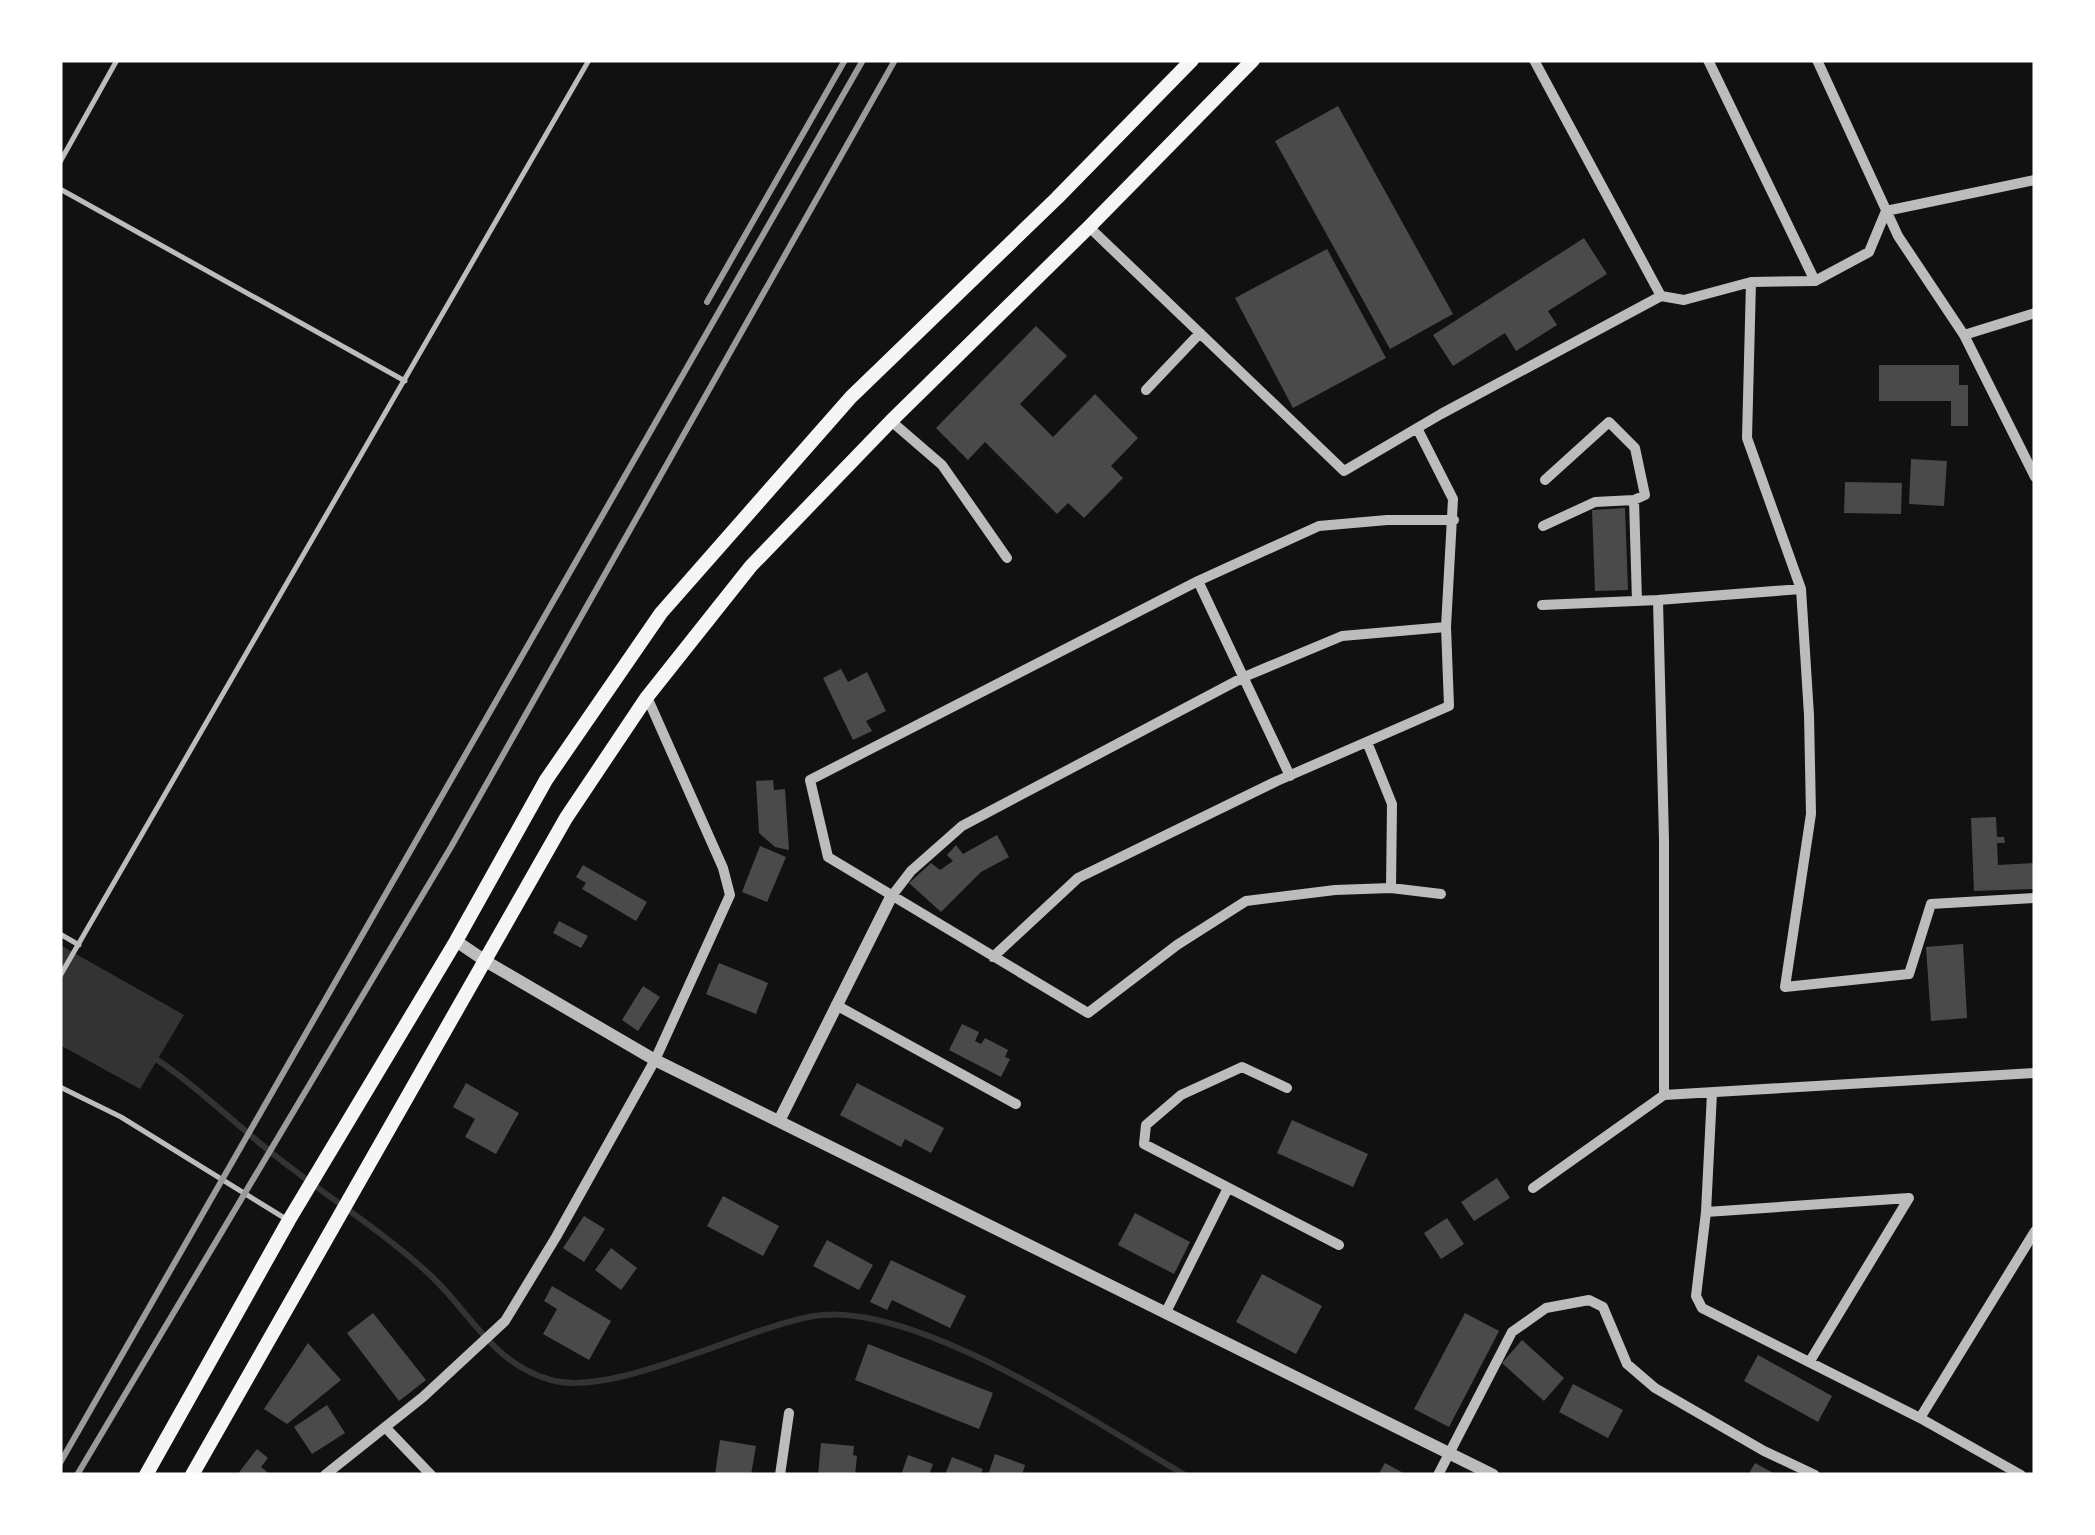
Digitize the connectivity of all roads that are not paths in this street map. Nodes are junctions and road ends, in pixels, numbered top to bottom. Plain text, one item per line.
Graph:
1 (118, 60) edge
2 (589, 60) edge
3 (1192, 60) edge
4 (1253, 60) edge
5 (1534, 60) edge
6 (1708, 60) edge
7 (1816, 60) edge
8 (60, 162) edge
9 (2035, 180) edge
10 (60, 189) edge
11 (1886, 210) junction
12 (1089, 227) junction
13 (1815, 281) junction
14 (1751, 282) junction
15 (1661, 296) junction
16 (2035, 312) edge
17 (1200, 334) junction
18 (1964, 335) junction
19 (405, 381) junction
20 (1146, 390) dead end
21 (891, 421) junction
22 (1417, 428) junction
23 (2035, 478) edge
24 (1545, 480) dead end
25 (1634, 500) junction
26 (1453, 520) junction
27 (1543, 526) dead end
28 (1007, 558) dead end
29 (1198, 581) junction
30 (1801, 589) junction
31 (1638, 600) junction
32 (1658, 600) junction
33 (1542, 605) dead end
34 (1446, 627) junction
35 (1244, 678) junction
36 (647, 697) junction
37 (1367, 742) junction
38 (1290, 776) junction
39 (1392, 888) junction
40 (1442, 894) dead end
41 (891, 897) junction
42 (2035, 898) edge
43 (60, 934) edge
44 (456, 941) junction
45 (78, 944) junction
46 (993, 957) junction
47 (487, 962) junction
48 (60, 976) edge
49 (836, 1004) junction
50 (655, 1060) junction
51 (2035, 1073) edge
52 (60, 1086) edge
53 (1287, 1088) dead end
54 (1712, 1093) junction
55 (1664, 1095) junction
56 (1016, 1104) dead end
57 (780, 1121) junction
58 (1228, 1188) junction
59 (1533, 1188) dead end
60 (1706, 1212) junction
61 (288, 1220) junction
62 (2035, 1232) edge
63 (1339, 1245) dead end
64 (1166, 1312) junction
65 (1810, 1361) junction
66 (789, 1413) dead end
67 (1920, 1418) junction
68 (384, 1427) junction
69 (1449, 1452) junction
70 (146, 1475) edge
71 (192, 1475) edge
72 (325, 1475) edge
73 (431, 1475) edge
74 (780, 1475) edge
75 (1438, 1475) edge
76 (1493, 1475) edge
77 (1815, 1475) edge
78 (2021, 1475) edge

1 - 8 lane
2 - 19 lane
3 - 44 main road
4 - 12 main road
5 - 15 street
6 - 13 street
7 - 11 street
9 - 11 street
10 - 19 lane
11 - 13 street
11 - 18 street
12 - 17 street
12 - 21 main road
13 - 14 street
14 - 15 street
14 - 30 street
15 - 22 street
16 - 18 street
17 - 20 street
17 - 22 street
18 - 23 street
19 - 45 lane
21 - 28 street
21 - 36 main road
22 - 26 street
24 - 25 street
25 - 27 street
25 - 31 street
26 - 29 street
26 - 34 street
29 - 35 street
29 - 41 street
30 - 32 street
30 - 42 street
31 - 32 street
31 - 33 street
32 - 55 street
34 - 35 street
34 - 37 street
35 - 38 street
35 - 41 street
36 - 47 main road
36 - 50 street
37 - 38 street
37 - 39 street
38 - 46 street
39 - 40 street
39 - 46 street
41 - 46 street
41 - 49 street
43 - 45 lane
44 - 47 street
44 - 61 main road
45 - 48 lane
47 - 50 street
47 - 71 main road
49 - 56 street
49 - 57 street
50 - 57 street
50 - 68 street
51 - 54 street
52 - 61 lane
53 - 58 street
54 - 55 street
54 - 60 street
55 - 59 street
57 - 64 street
58 - 63 street
58 - 64 street
60 - 65 street
60 - 65 street
61 - 70 main road
62 - 67 street
64 - 69 street
65 - 67 street
66 - 74 street
67 - 78 street
68 - 72 street
68 - 73 street
69 - 75 street
69 - 76 street
69 - 77 street

